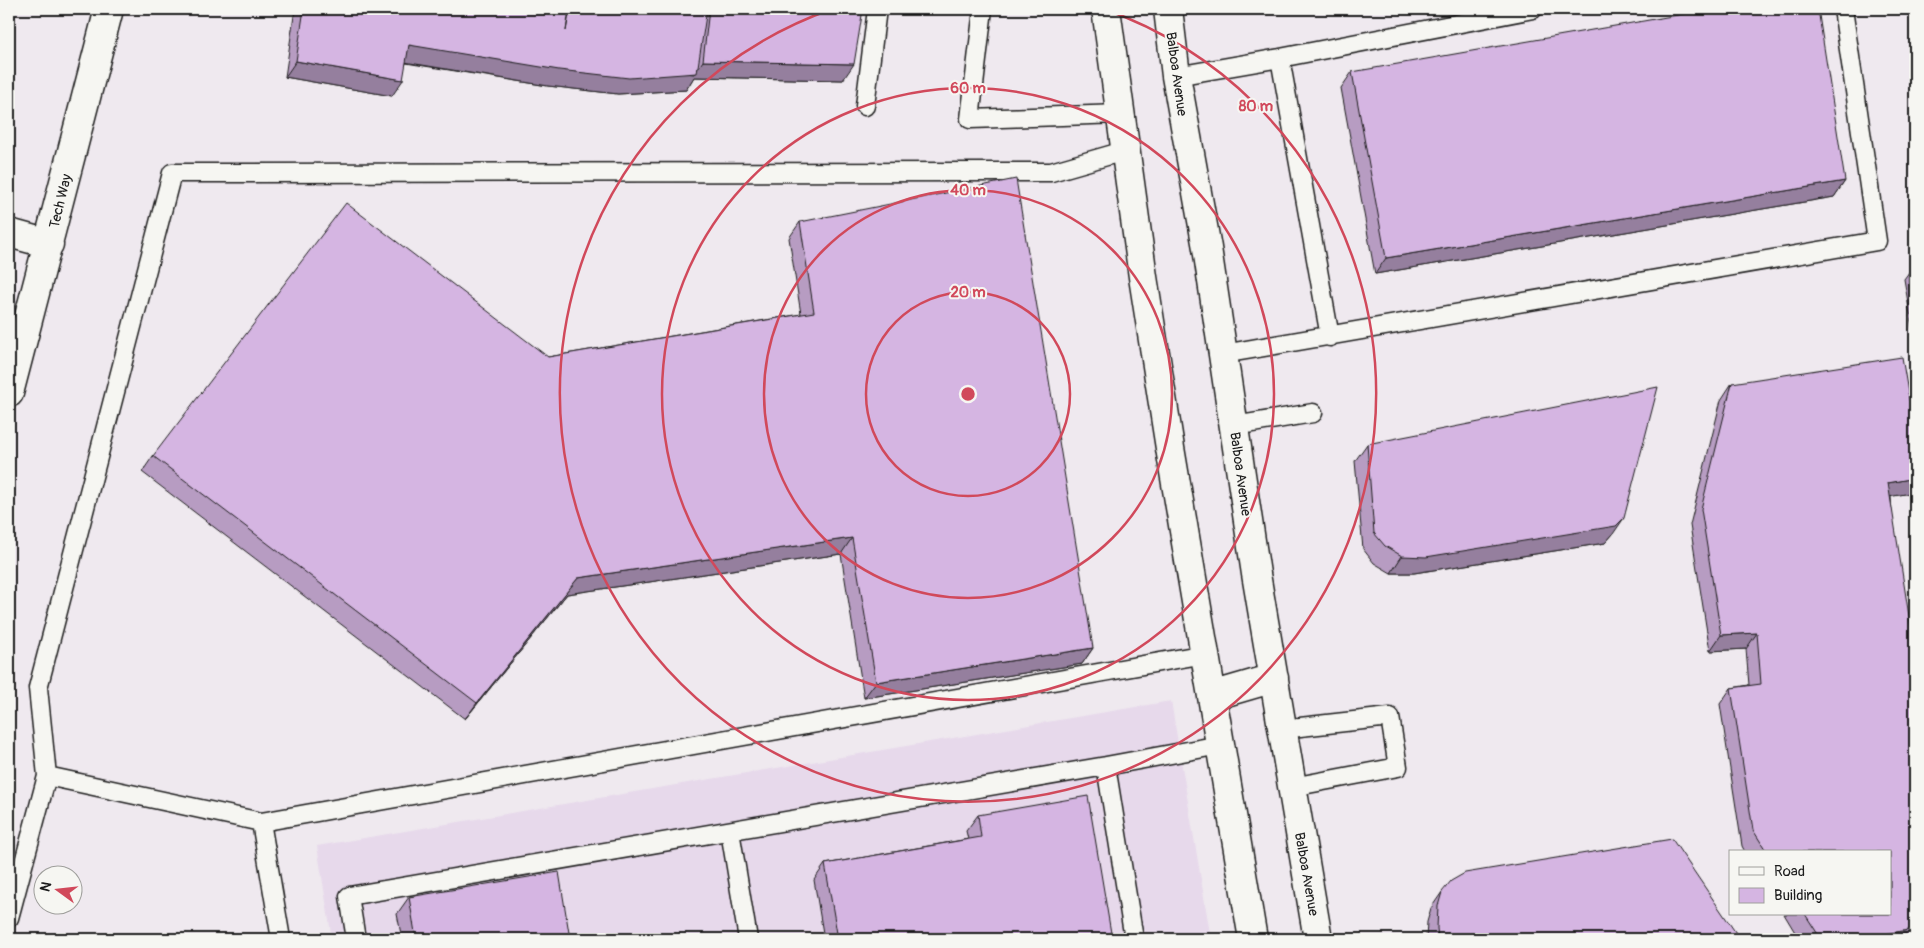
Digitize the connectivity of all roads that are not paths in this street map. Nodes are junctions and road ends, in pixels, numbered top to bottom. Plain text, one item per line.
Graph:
1 (109, 9) edge
2 (877, 9) edge
3 (983, 9) edge
4 (1106, 9) edge
5 (1168, 9) edge
6 (1533, 9) edge
7 (1843, 9) edge
8 (1280, 58) junction
9 (1176, 76) junction
10 (865, 106) dead end
11 (1121, 114) junction
12 (1124, 151) junction
13 (9, 233) edge
14 (49, 244) junction
15 (1330, 336) junction
16 (1223, 354) junction
17 (9, 393) edge
18 (1313, 413) dead end
19 (1234, 426) junction
20 (1205, 654) junction
21 (1274, 678) junction
22 (1212, 696) junction
23 (1282, 730) junction
24 (1220, 745) junction
25 (1106, 766) junction
26 (47, 776) junction
27 (1292, 787) junction
28 (261, 822) junction
29 (730, 831) junction
30 (553, 861) junction
31 (556, 879) edge
32 (9, 918) edge
33 (281, 939) edge
34 (356, 939) edge
35 (748, 939) edge
36 (1134, 939) edge
37 (1253, 939) edge
38 (1318, 939) edge

1 - 14 main road, Tech Way
2 - 10 lane
3 - 11 lane
4 - 11 main road
5 - 9 main road, Balboa Avenue
6 - 8 lane
7 - 15 lane
8 - 9 lane
8 - 15 lane
9 - 16 main road, Balboa Avenue
11 - 12 main road
12 - 20 main road
12 - 26 lane
13 - 14 main road
14 - 17 main road, Tech Way
15 - 16 lane
16 - 19 main road, Balboa Avenue
18 - 19 lane
19 - 21 main road, Balboa Avenue
20 - 22 main road
20 - 28 lane
21 - 22 main road
21 - 23 main road, Balboa Avenue
22 - 24 main road
23 - 27 main road, Balboa Avenue
23 - 27 lane
24 - 25 lane
24 - 37 main road
25 - 29 lane
25 - 36 lane
26 - 28 lane
26 - 32 lane
27 - 38 main road, Balboa Avenue
28 - 33 lane
29 - 30 lane
29 - 35 lane
30 - 31 lane
30 - 34 lane

